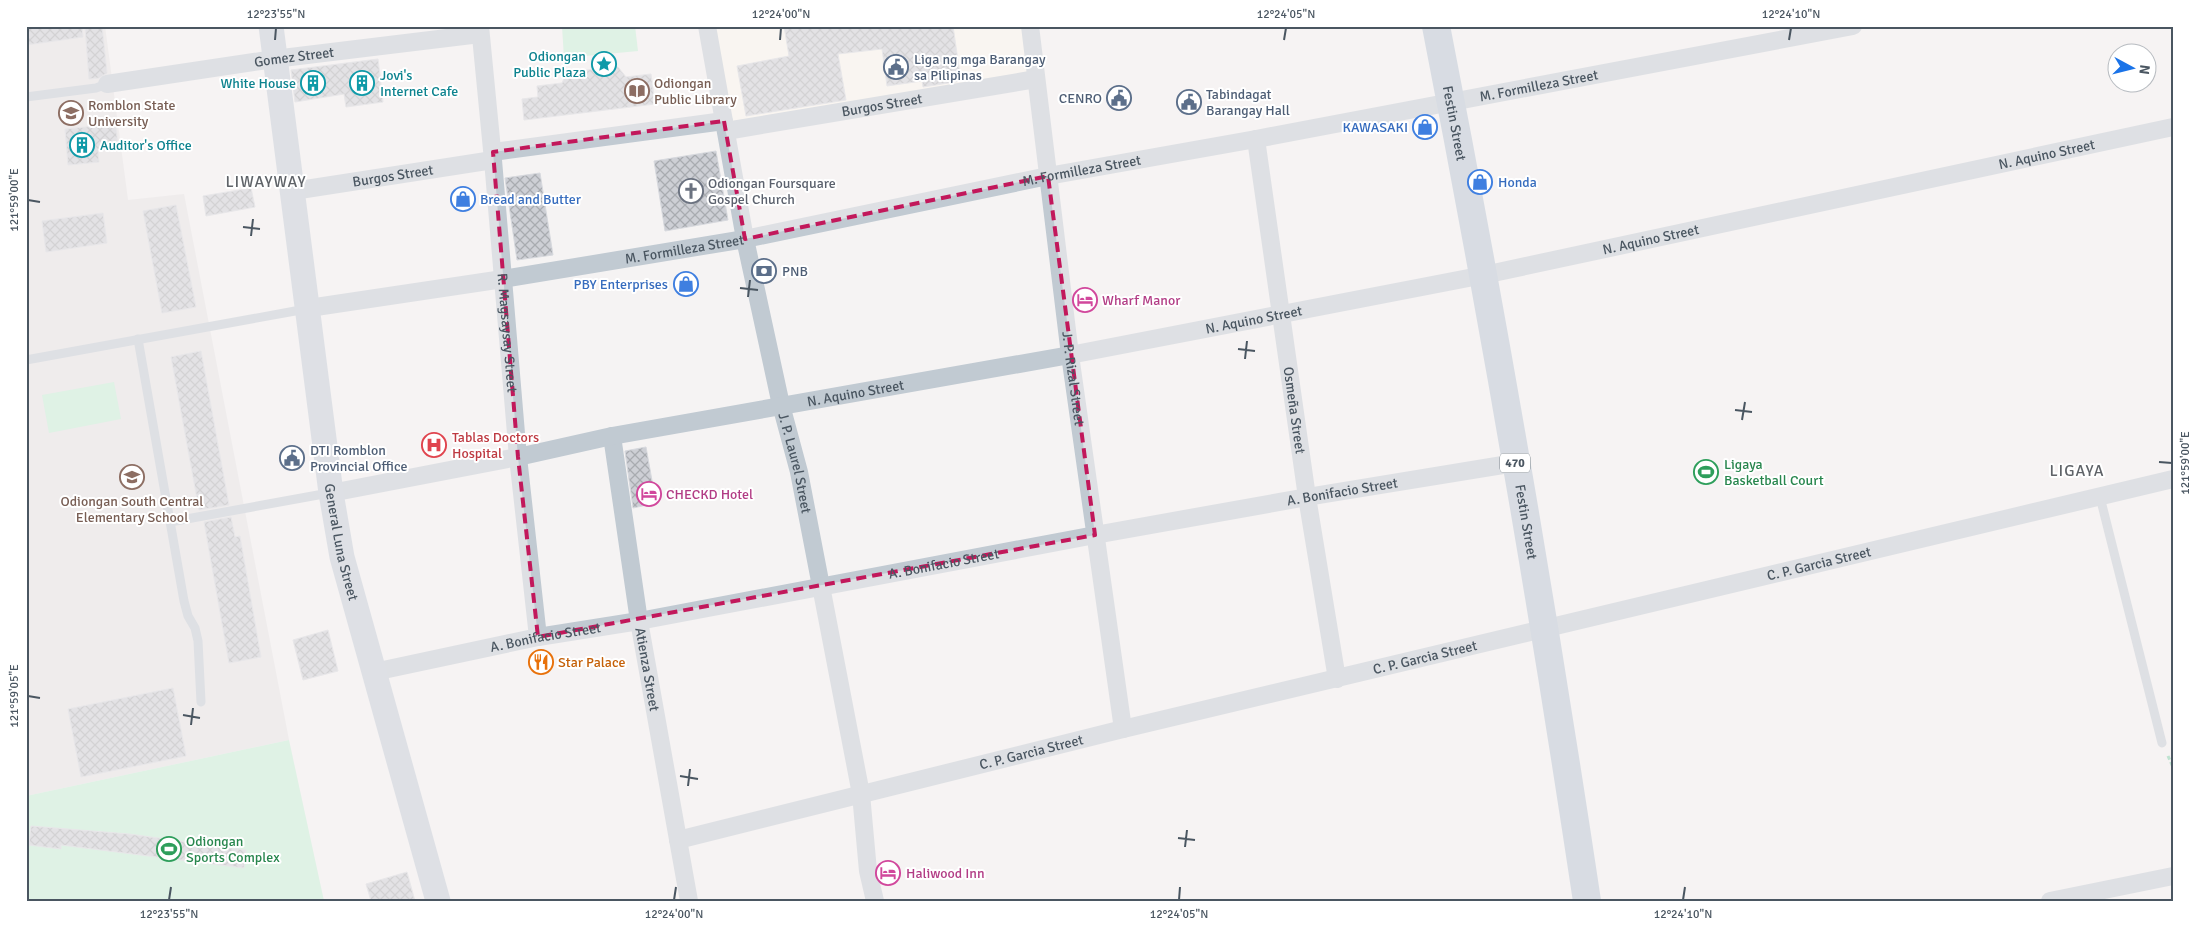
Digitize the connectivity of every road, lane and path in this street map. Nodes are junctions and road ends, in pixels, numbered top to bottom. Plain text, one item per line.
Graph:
1 (271, 26) edge
2 (707, 26) edge
3 (1030, 26) edge
4 (1436, 26) edge
5 (1853, 26) edge
6 (480, 30) edge
7 (274, 59) junction
8 (1036, 79) junction
9 (107, 84) joint
10 (26, 97) edge
11 (1451, 103) junction
12 (725, 126) junction
13 (2173, 128) edge
14 (1256, 140) junction
15 (493, 156) junction
16 (1048, 176) junction
17 (293, 191) junction
18 (745, 238) junction
19 (1484, 275) junction
20 (503, 279) junction
21 (309, 308) junction
22 (1280, 316) junction
23 (138, 339) junction
24 (1070, 355) junction
25 (26, 360) edge
26 (781, 405) junction
27 (612, 436) junction
28 (518, 457) junction
29 (1515, 464) junction
30 (2173, 479) edge
31 (332, 493) junction
32 (1307, 497) junction
33 (2100, 497) junction
34 (170, 522) junction
35 (1094, 535) junction
36 (821, 586) junction
37 (639, 621) junction
38 (1546, 629) junction
39 (538, 638) junction
40 (374, 672) junction
41 (1337, 679) junction
42 (201, 702) dead end
43 (1123, 729) junction
44 (2162, 743) dead end
45 (861, 794) junction
46 (678, 840) junction
47 (2173, 876) edge
48 (438, 901) edge
49 (689, 901) edge
50 (875, 901) edge
51 (1587, 901) edge
52 (2050, 901) edge

1 - 7 main road, General Luna Street
2 - 12 street, J. P. Laurel Street
3 - 8 street, J. P. Rizal Street
4 - 11 main road, Festin Street / 470
5 - 11 street, M. Formilleza Street
6 - 7 street, Gomez Street
6 - 15 street, R. Magsaysay Street
7 - 9 street, Gomez Street
7 - 17 main road, General Luna Street
8 - 12 street, Burgos Street
8 - 16 street, J. P. Rizal Street
9 - 10 lane
11 - 14 street, M. Formilleza Street
11 - 19 main road, Festin Street / 470
12 - 15 street, Burgos Street
12 - 18 street, J. P. Laurel Street
13 - 19 street, N. Aquino Street
14 - 16 street, M. Formilleza Street
14 - 22 street, Osmeña Street
15 - 17 street, Burgos Street
15 - 20 street, R. Magsaysay Street
16 - 18 street, M. Formilleza Street
16 - 24 street, J. P. Rizal Street
17 - 21 main road, General Luna Street
18 - 20 street, M. Formilleza Street
18 - 26 street, J. P. Laurel Street
19 - 22 street, N. Aquino Street
19 - 29 main road, Festin Street / 470
20 - 21 street, M. Formilleza Street
20 - 28 street, R. Magsaysay Street
21 - 23 lane
21 - 31 main road, General Luna Street
22 - 24 street, N. Aquino Street
22 - 32 street, Osmeña Street
23 - 25 lane
23 - 34 lane
24 - 26 street, N. Aquino Street
24 - 35 street, J. P. Rizal Street
26 - 27 street, N. Aquino Street
26 - 36 street, J. P. Laurel Street
27 - 28 street, N. Aquino Street
27 - 37 street, Atienza Street
28 - 31 street, N. Aquino Street
28 - 39 street, R. Magsaysay Street
29 - 32 street, A. Bonifacio Street
29 - 38 main road, Festin Street / 470
30 - 33 street, C. P. Garcia Street
31 - 34 lane
31 - 40 main road, General Luna Street
32 - 35 street, A. Bonifacio Street
32 - 41 street, Osmeña Street
33 - 38 street, C. P. Garcia Street
33 - 44 lane
34 - 42 lane
35 - 36 street, A. Bonifacio Street
35 - 43 street, J. P. Rizal Street
36 - 37 street, A. Bonifacio Street
36 - 45 street, J. P. Laurel Street
37 - 39 street, A. Bonifacio Street
37 - 46 street, Atienza Street
38 - 41 street, C. P. Garcia Street
38 - 51 main road, Festin Street / 470
39 - 40 street, A. Bonifacio Street
40 - 48 main road, General Luna Street
41 - 43 street, C. P. Garcia Street
43 - 45 street, C. P. Garcia Street
45 - 46 street, C. P. Garcia Street
45 - 50 street, J. P. Laurel Street
46 - 49 street, Atienza Street
47 - 52 street

